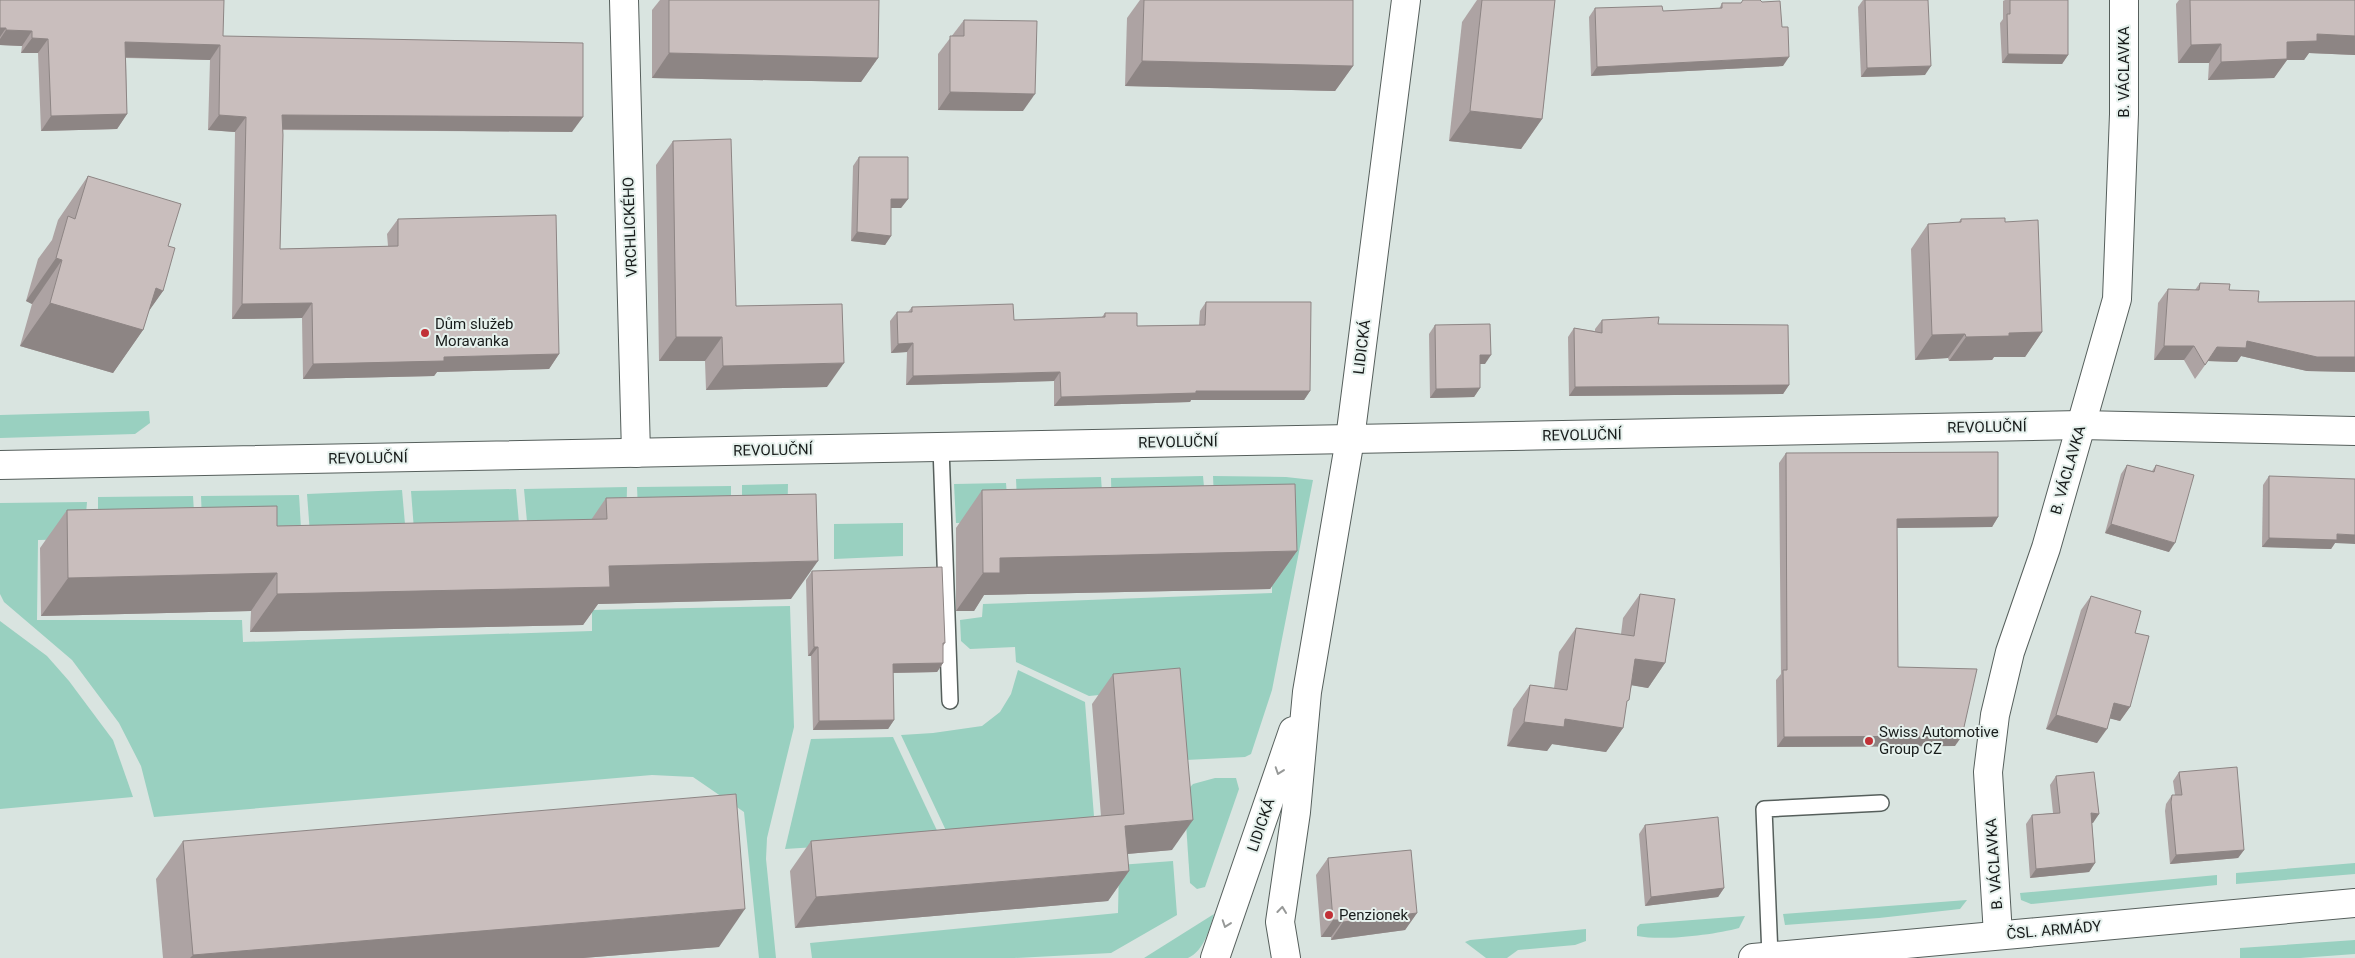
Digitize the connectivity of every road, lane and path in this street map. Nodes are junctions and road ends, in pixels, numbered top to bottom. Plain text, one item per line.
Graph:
1 (624, 0) edge
2 (1406, 0) edge
3 (2124, 0) edge
4 (2080, 425) junction
5 (2355, 431) edge
6 (1350, 439) junction
7 (941, 447) junction
8 (636, 453) junction
9 (0, 465) edge
10 (1307, 692) junction
11 (950, 701) dead end
12 (1881, 803) dead end
13 (2355, 903) edge
14 (1998, 936) junction
15 (1762, 957) edge
16 (1214, 958) edge
17 (1286, 958) edge

1 - 8 street, VRCHLICKÉHO
2 - 6 street, LIDICKÁ
3 - 4 street, B. VÁCLAVKA
4 - 5 street, REVOLUČNÍ
4 - 6 street, REVOLUČNÍ
4 - 14 street, B. VÁCLAVKA
6 - 7 street, REVOLUČNÍ
6 - 10 street, LIDICKÁ
7 - 8 street, REVOLUČNÍ
7 - 11 lane
8 - 9 street, REVOLUČNÍ
10 -> 16 street, LIDICKÁ
17 -> 10 street, LIDICKÁ
12 - 15 lane
13 - 14 street, ČSL. ARMÁDY
14 - 15 street, ČSL. ARMÁDY

